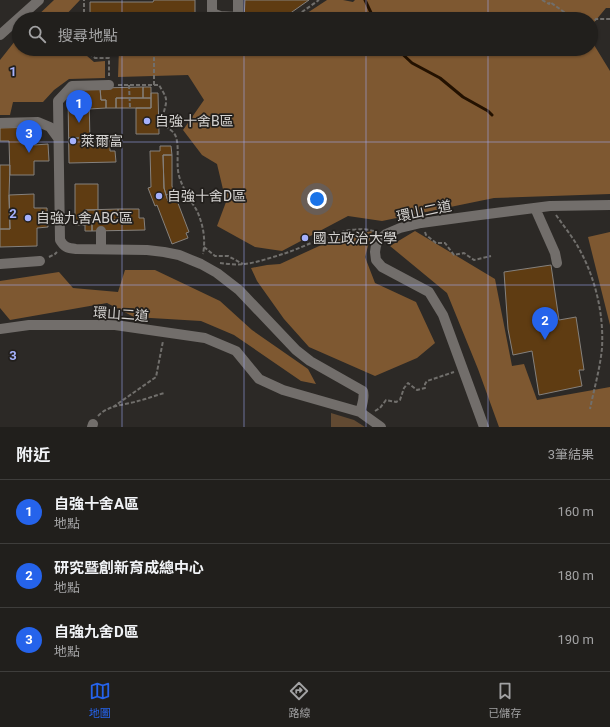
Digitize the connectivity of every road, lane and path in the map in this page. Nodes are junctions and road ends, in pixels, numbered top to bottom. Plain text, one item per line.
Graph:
1 (39, 0) edge
2 (84, 0) edge
3 (212, 0) edge
4 (238, 0) edge
5 (319, 0) edge
6 (542, 0) edge
7 (26, 12) edge
8 (84, 12) edge
9 (212, 12) edge
10 (238, 12) edge
11 (302, 12) edge
12 (564, 12) edge
13 (598, 19) edge
14 (610, 19) edge
15 (12, 24) edge
16 (0, 35) edge
17 (93, 56) edge
18 (154, 56) edge
19 (109, 85) junction
20 (129, 85) junction
21 (154, 85) junction
22 (130, 108) dead end
23 (0, 123) edge
24 (64, 138) junction
25 (90, 138) dead end
26 (610, 205) edge
27 (550, 206) junction
28 (535, 208) junction
29 (421, 223) junction
30 (101, 230) dead end
31 (386, 234) junction
32 (63, 245) junction
33 (204, 247) junction
34 (101, 249) junction
35 (491, 256) dead end
36 (40, 261) joint
37 (0, 264) edge
38 (244, 264) junction
39 (557, 264) dead end
40 (204, 266) junction
41 (0, 329) edge
42 (164, 332) junction
43 (463, 368) junction
44 (165, 393) dead end
45 (113, 407) junction
46 (590, 409) dead end
47 (360, 412) junction
48 (92, 425) edge
49 (381, 427) edge
50 (484, 427) edge

1 - 7 lane
2 - 8 path
3 - 9 lane
4 - 10 lane
5 - 11 path
6 - 12 path
13 - 14 path
15 - 16 lane
17 - 19 path
18 - 21 path
19 - 20 path
19 - 24 lane
20 - 21 path
20 - 22 path
21 - 33 path
23 - 24 lane
24 - 25 path
24 - 32 lane
26 - 27 lane, 環山二道
27 - 28 lane, 環山二道
27 - 46 path
28 - 29 lane, 環山二道
28 - 39 lane
29 - 31 lane, 環山二道
29 - 35 path
30 - 34 lane
31 - 38 path
31 - 43 lane, 環山二道
32 - 34 lane
32 - 36 path
33 - 38 path
33 - 40 path
34 - 40 lane
36 - 37 lane
38 - 40 path
40 - 47 lane
41 - 42 lane, 環山二道
42 - 45 path
42 - 47 lane, 環山二道
43 - 47 path
43 - 50 lane, 環山二道
44 - 45 path
45 - 48 path
47 - 49 lane, 環山二道

